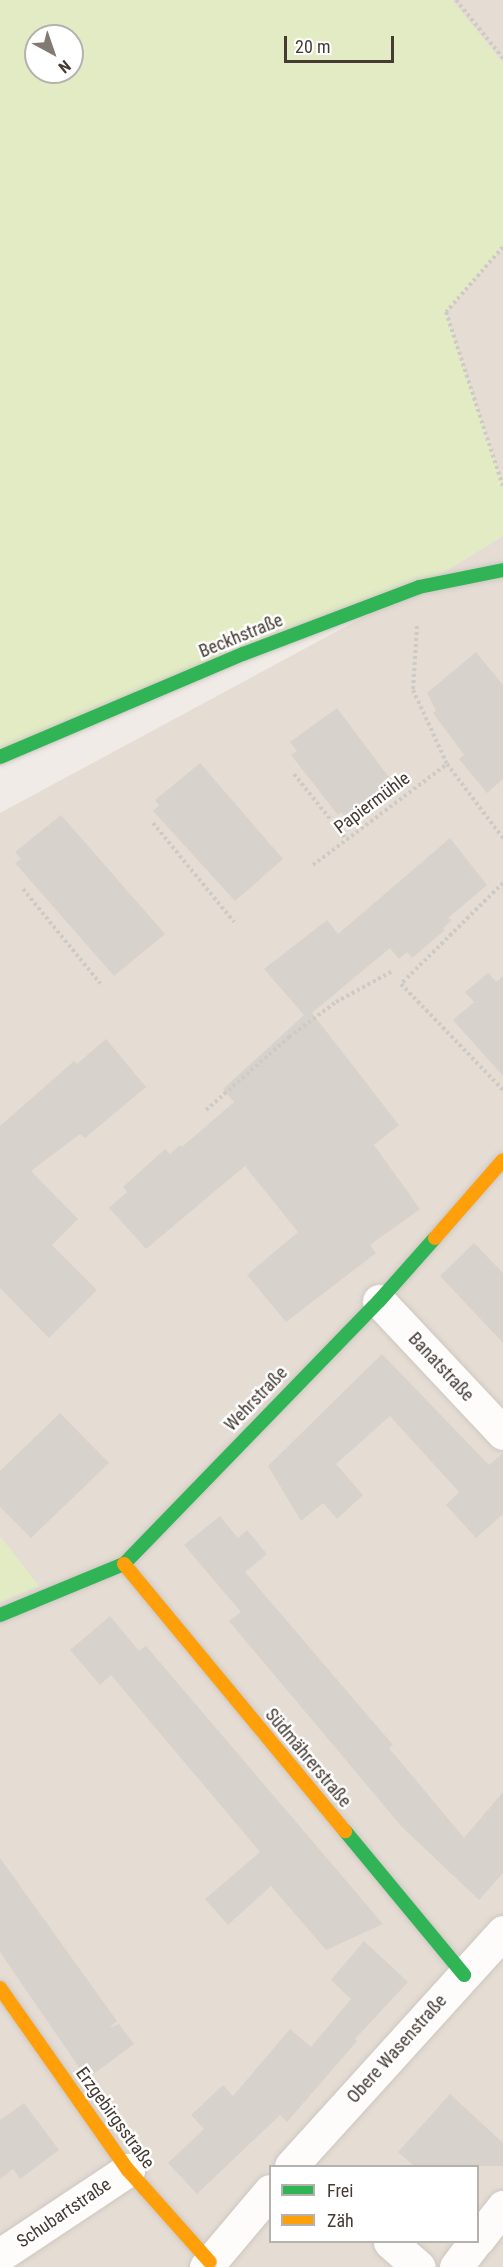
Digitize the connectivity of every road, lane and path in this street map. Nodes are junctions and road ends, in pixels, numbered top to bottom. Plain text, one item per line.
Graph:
1 (456, 0) edge
2 (503, 58) edge
3 (503, 247) edge
4 (503, 486) edge
5 (503, 570) edge
6 (419, 586) junction
7 (0, 757) edge
8 (447, 764) junction
9 (294, 774) dead end
10 (153, 823) dead end
11 (503, 838) edge
12 (346, 839) junction
13 (313, 865) dead end
14 (503, 883) edge
15 (23, 889) dead end
16 (234, 922) dead end
17 (391, 972) dead end
18 (100, 983) dead end
19 (503, 1090) edge
20 (206, 1110) dead end
21 (503, 1160) edge
22 (379, 1301) junction
23 (503, 1433) edge
24 (124, 1564) junction
25 (0, 1615) edge
26 (503, 1932) edge
27 (464, 1975) junction
28 (0, 1988) edge
29 (297, 2164) edge
30 (128, 2170) junction
31 (269, 2192) edge
32 (503, 2207) edge
33 (479, 2236) edge
34 (392, 2243) edge
35 (474, 2243) edge
36 (0, 2255) edge
37 (208, 2265) edge
38 (419, 2267) edge
39 (456, 2267) edge

1 - 2 path
3 - 4 path
5 - 6 street, Beckhstraße
6 - 7 street, Beckhstraße
6 - 8 path
8 - 11 path
8 - 12 path, Papiermühle
9 - 12 path
10 - 16 path
12 - 13 path, Papiermühle
14 - 19 path
15 - 18 path
17 - 20 path
21 - 22 street, Wehrstraße
22 - 23 street, Banatstraße
22 - 24 street, Wehrstraße
24 - 25 street, Wehrstraße
24 - 27 street, Südmährerstraße
26 - 27 street, Obere Wasenstraße
27 - 29 street, Obere Wasenstraße
28 - 30 street, Erzgebirgsstraße
30 - 36 street, Schubartstraße
30 - 37 street, Erzgebirgsstraße
31 - 37 street
32 - 33 street
34 - 38 street
35 - 39 street

